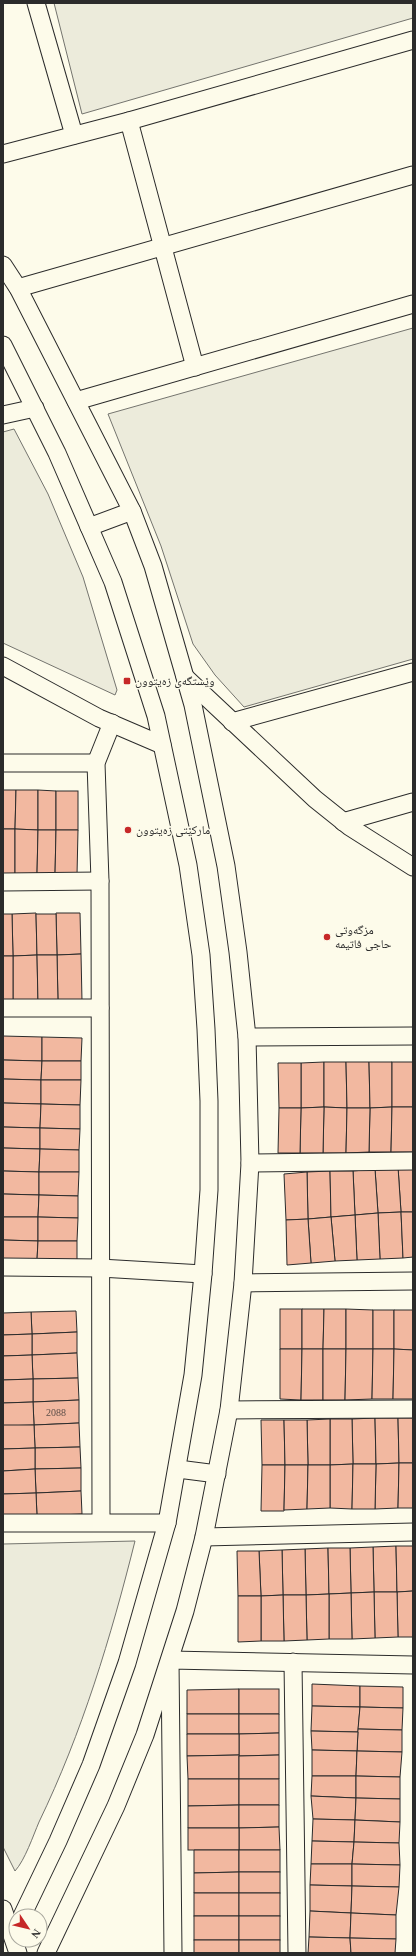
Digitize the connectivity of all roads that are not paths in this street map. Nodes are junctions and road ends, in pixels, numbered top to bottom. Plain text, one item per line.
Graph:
1 (36, 3) edge
2 (413, 40) edge
3 (128, 121) junction
4 (74, 136) junction
5 (3, 154) edge
6 (413, 175) edge
7 (163, 246) junction
8 (3, 265) edge
9 (18, 288) junction
10 (413, 304) edge
11 (3, 344) edge
12 (195, 367) junction
13 (76, 401) junction
14 (35, 408) junction
15 (3, 415) edge
16 (132, 511) junction
17 (89, 527) junction
18 (3, 666) edge
19 (413, 672) edge
20 (184, 677) junction
21 (232, 722) junction
22 (112, 723) junction
23 (162, 745) junction
24 (3, 763) edge
25 (96, 763) junction
26 (413, 802) edge
27 (343, 822) junction
28 (413, 867) edge
29 (100, 881) junction
30 (3, 882) edge
31 (3, 1008) edge
32 (100, 1008) junction
33 (413, 1036) edge
34 (247, 1037) junction
35 (413, 1161) edge
36 (250, 1162) junction
37 (3, 1267) edge
38 (100, 1268) junction
39 (203, 1274) junction
40 (413, 1281) edge
41 (243, 1283) junction
42 (413, 1409) edge
43 (229, 1410) junction
44 (178, 1468) junction
45 (217, 1474) junction
46 (100, 1522) junction
47 (3, 1523) edge
48 (167, 1523) junction
49 (413, 1532) edge
50 (204, 1537) junction
51 (170, 1660) junction
52 (293, 1662) junction
53 (413, 1665) edge
54 (26, 1908) edge
55 (3, 1909) edge
56 (8, 1919) edge
57 (46, 1953) edge
58 (173, 1953) edge
59 (297, 1953) edge

1 - 4 street
2 - 3 street
3 - 4 street
3 - 7 street
4 - 5 street
6 - 7 street
7 - 9 street
7 - 12 street
8 - 9 street
9 - 13 street
10 - 12 street
11 - 14 street
12 - 13 street
13 - 16 street
14 - 15 street
14 - 17 street
16 - 17 street
16 - 20 street
17 - 23 street
18 - 22 street
19 - 21 street
20 - 21 street
20 - 34 street
21 - 27 street
22 - 23 street
22 - 25 street
23 - 39 street
24 - 25 street
25 - 29 street
26 - 27 street
27 - 28 street
29 - 30 street
29 - 32 street
31 - 32 street
32 - 38 street
33 - 34 street
34 - 36 street
35 - 36 street
36 - 41 street
37 - 38 street
38 - 39 street
38 - 46 street
39 - 44 street
40 - 41 street
41 - 43 street
42 - 43 street
43 - 45 street
44 - 45 street
44 - 48 street
45 - 50 street
46 - 47 street
46 - 48 street
48 - 54 street
49 - 50 street
50 - 51 street
51 - 52 street
51 - 57 street
51 - 58 street
52 - 53 street
52 - 59 street
55 - 56 street

